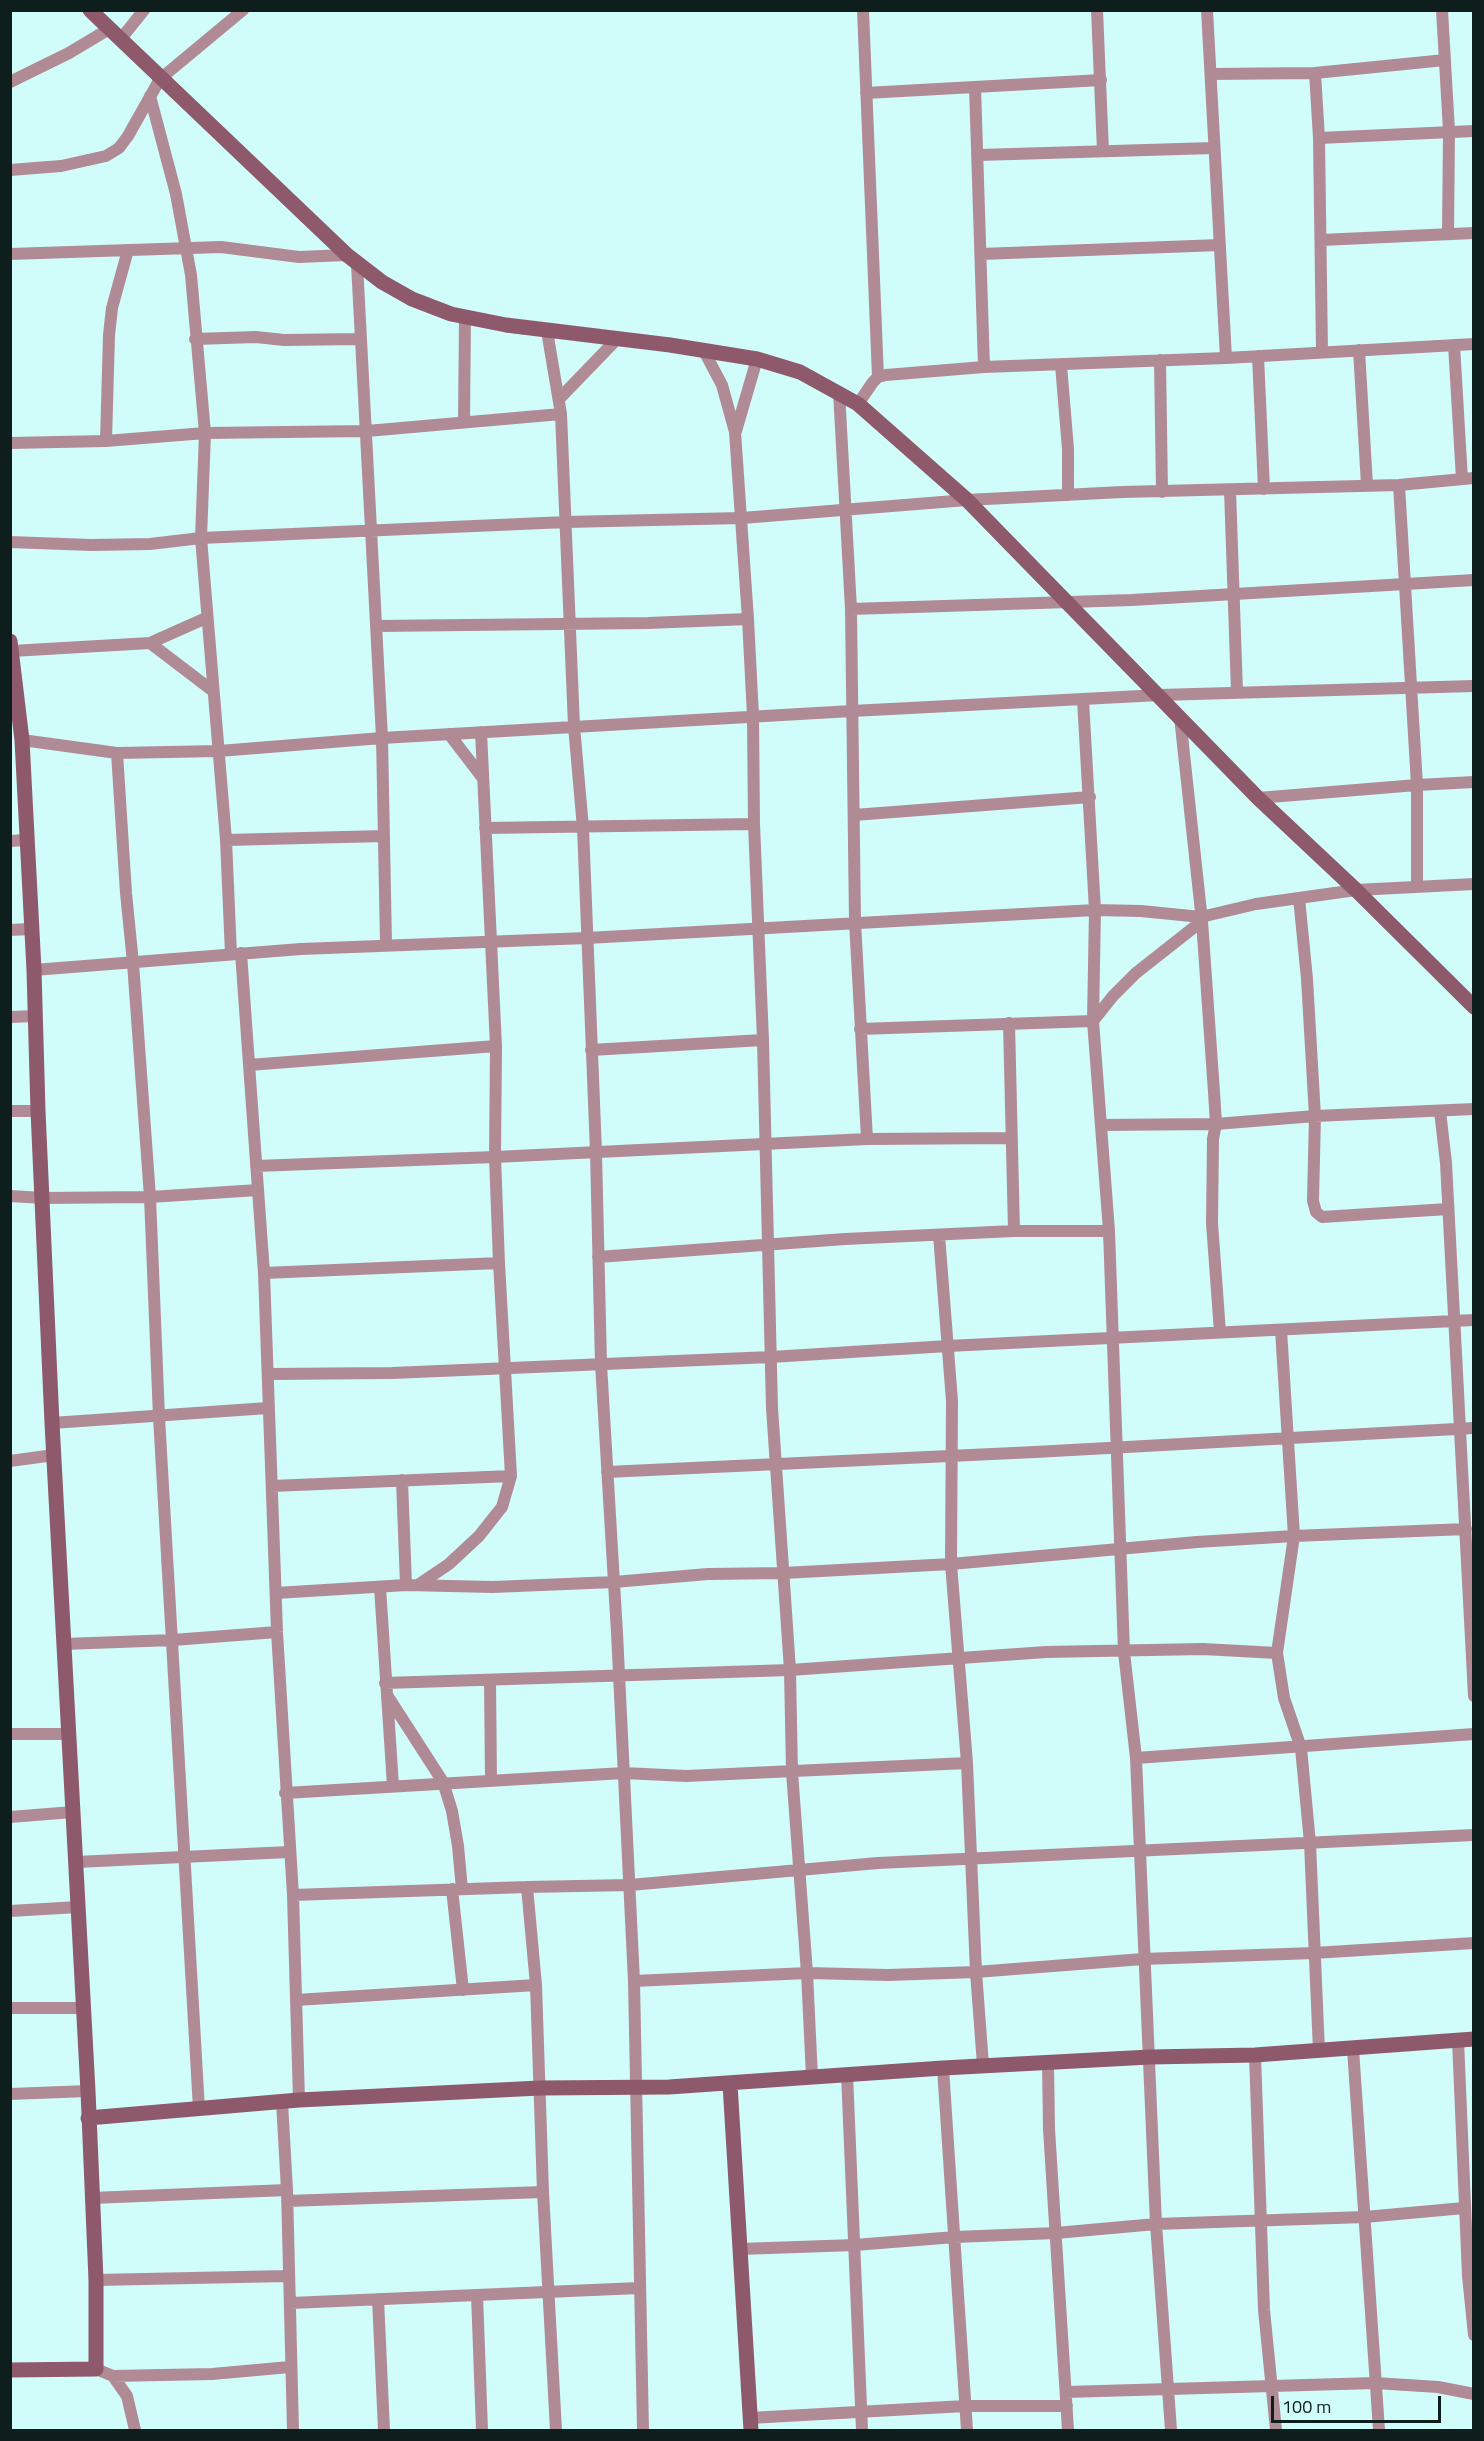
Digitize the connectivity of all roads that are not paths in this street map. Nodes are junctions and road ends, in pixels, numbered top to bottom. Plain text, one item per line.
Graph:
1 (90, 10) edge
2 (144, 10) edge
3 (243, 10) edge
4 (863, 10) edge
5 (1097, 10) edge
6 (1208, 10) edge
7 (1442, 10) edge
8 (115, 34) junction
9 (1445, 60) junction
10 (1315, 73) junction
11 (1211, 74) junction
12 (160, 79) junction
13 (1101, 80) junction
14 (10, 82) edge
15 (975, 87) junction
16 (866, 93) junction
17 (150, 96) junction
18 (1449, 131) junction
19 (1473, 131) edge
20 (1319, 138) junction
21 (1213, 148) junction
22 (1102, 151) junction
23 (979, 155) junction
24 (10, 170) edge
25 (1473, 233) edge
26 (1448, 234) junction
27 (1320, 240) junction
28 (1220, 245) junction
29 (186, 248) junction
30 (128, 250) junction
31 (10, 254) edge
32 (981, 254) junction
33 (352, 260) junction
34 (465, 317) junction
35 (547, 330) junction
36 (195, 339) junction
37 (361, 339) junction
38 (617, 339) junction
39 (1473, 344) edge
40 (1454, 345) junction
41 (705, 351) junction
42 (1359, 351) junction
43 (1322, 352) junction
44 (1258, 356) junction
45 (1226, 358) junction
46 (758, 359) junction
47 (1161, 360) junction
48 (1061, 365) junction
49 (984, 367) junction
50 (878, 377) junction
51 (839, 392) junction
52 (559, 399) junction
53 (858, 404) junction
54 (561, 414) junction
55 (464, 422) junction
56 (367, 431) junction
57 (735, 432) junction
58 (205, 433) junction
59 (106, 441) junction
60 (10, 443) edge
61 (1468, 478) edge
62 (1399, 484) junction
63 (1367, 485) junction
64 (1264, 489) junction
65 (1230, 490) junction
66 (1162, 492) junction
67 (1068, 495) junction
68 (967, 500) junction
69 (846, 511) junction
70 (742, 518) junction
71 (566, 522) junction
72 (373, 531) junction
73 (201, 538) junction
74 (10, 542) edge
75 (1473, 580) edge
76 (1404, 584) junction
77 (1233, 594) junction
78 (1068, 602) junction
79 (851, 609) junction
80 (206, 618) junction
81 (748, 619) junction
82 (570, 623) junction
83 (376, 626) junction
84 (150, 643) junction
85 (11, 646) edge
86 (1473, 686) edge
87 (1411, 688) junction
88 (213, 691) junction
89 (1237, 692) junction
90 (1160, 695) junction
91 (1083, 700) junction
92 (852, 711) junction
93 (753, 716) junction
94 (1180, 717) junction
95 (574, 726) junction
96 (481, 732) junction
97 (449, 734) junction
98 (382, 738) junction
99 (22, 740) junction
100 (219, 751) junction
101 (117, 753) junction
102 (483, 778) junction
103 (1473, 782) edge
104 (1417, 785) junction
105 (1090, 797) junction
106 (1258, 798) junction
107 (854, 815) junction
108 (754, 824) junction
109 (485, 828) junction
110 (583, 828) junction
111 (384, 836) junction
112 (226, 840) junction
113 (18, 841) edge
114 (1473, 884) edge
115 (1417, 887) junction
116 (1356, 890) junction
117 (1299, 898) junction
118 (1095, 910) junction
119 (1201, 919) junction
120 (855, 922) junction
121 (758, 928) junction
122 (31, 929) junction
123 (10, 930) edge
124 (587, 938) junction
125 (490, 940) junction
126 (386, 944) junction
127 (236, 953) junction
128 (133, 963) junction
129 (34, 970) junction
130 (1473, 1007) edge
131 (36, 1016) junction
132 (10, 1017) edge
133 (1093, 1021) junction
134 (1009, 1023) junction
135 (860, 1029) junction
136 (763, 1040) junction
137 (496, 1046) junction
138 (591, 1050) junction
139 (249, 1065) junction
140 (1473, 1109) edge
141 (10, 1111) edge
142 (38, 1112) junction
143 (1440, 1112) junction
144 (1315, 1116) junction
145 (1216, 1124) junction
146 (1101, 1125) junction
147 (1011, 1138) junction
148 (867, 1139) junction
149 (766, 1144) junction
150 (596, 1152) junction
151 (495, 1157) junction
152 (256, 1166) junction
153 (258, 1190) junction
154 (10, 1196) edge
155 (150, 1197) junction
156 (43, 1198) junction
157 (1449, 1209) junction
158 (1014, 1231) junction
159 (1109, 1231) junction
160 (939, 1235) junction
161 (768, 1245) junction
162 (598, 1257) junction
163 (499, 1263) junction
164 (264, 1272) junction
165 (1473, 1320) edge
166 (1454, 1321) junction
167 (1281, 1330) junction
168 (1220, 1332) junction
169 (1113, 1338) junction
170 (948, 1346) junction
171 (771, 1357) junction
172 (601, 1364) junction
173 (504, 1368) junction
174 (269, 1374) junction
175 (268, 1408) junction
176 (159, 1417) junction
177 (52, 1423) junction
178 (1460, 1428) junction
179 (1473, 1428) edge
180 (1289, 1439) junction
181 (1115, 1447) junction
182 (54, 1455) junction
183 (952, 1455) junction
184 (10, 1461) edge
185 (775, 1463) junction
186 (607, 1472) junction
187 (511, 1476) junction
188 (402, 1480) junction
189 (272, 1486) junction
190 (1466, 1529) junction
191 (1294, 1536) junction
192 (1122, 1549) junction
193 (951, 1564) junction
194 (784, 1573) junction
195 (614, 1582) junction
196 (412, 1585) junction
197 (380, 1587) junction
198 (276, 1593) junction
199 (1472, 1629) edge
200 (277, 1632) junction
201 (173, 1641) junction
202 (64, 1644) junction
203 (1124, 1652) junction
204 (1276, 1653) junction
205 (957, 1657) junction
206 (790, 1670) junction
207 (619, 1677) junction
208 (490, 1680) junction
209 (386, 1689) junction
210 (1473, 1696) edge
211 (10, 1734) edge
212 (68, 1734) junction
213 (1473, 1734) edge
214 (1301, 1748) junction
215 (1136, 1758) junction
216 (967, 1763) junction
217 (624, 1773) junction
218 (792, 1773) junction
219 (491, 1780) junction
220 (443, 1782) junction
221 (393, 1786) junction
222 (285, 1793) junction
223 (73, 1812) junction
224 (10, 1816) edge
225 (1473, 1835) edge
226 (1310, 1843) junction
227 (1141, 1851) junction
228 (289, 1852) junction
229 (184, 1856) junction
230 (972, 1860) junction
231 (76, 1863) junction
232 (798, 1869) junction
233 (630, 1885) junction
234 (527, 1887) junction
235 (457, 1889) junction
236 (293, 1895) junction
237 (78, 1907) junction
238 (10, 1911) edge
239 (1473, 1942) edge
240 (1314, 1953) junction
241 (1143, 1959) junction
242 (976, 1972) junction
243 (807, 1973) junction
244 (634, 1981) junction
245 (536, 1985) junction
246 (463, 1990) junction
247 (296, 2000) junction
248 (10, 2008) edge
249 (84, 2008) junction
250 (1466, 2040) edge
251 (1353, 2049) junction
252 (1319, 2051) junction
253 (1255, 2055) junction
254 (1150, 2057) junction
255 (1048, 2063) junction
256 (983, 2065) junction
257 (943, 2068) junction
258 (847, 2074) junction
259 (813, 2077) junction
260 (730, 2084) junction
261 (540, 2088) junction
262 (636, 2088) junction
263 (88, 2091) junction
264 (10, 2094) edge
265 (299, 2100) junction
266 (282, 2102) junction
267 (199, 2109) junction
268 (88, 2118) junction
269 (1468, 2152) edge
270 (543, 2192) junction
271 (287, 2196) junction
272 (92, 2198) junction
273 (1464, 2208) junction
274 (1365, 2217) junction
275 (1261, 2221) junction
276 (1156, 2224) junction
277 (1056, 2233) junction
278 (955, 2237) junction
279 (855, 2246) junction
280 (740, 2249) junction
281 (288, 2276) junction
282 (1471, 2276) edge
283 (96, 2280) junction
284 (639, 2288) junction
285 (548, 2292) junction
286 (477, 2295) junction
287 (378, 2299) junction
288 (291, 2303) junction
289 (1473, 2335) edge
290 (290, 2367) junction
291 (96, 2369) junction
292 (10, 2370) edge
293 (113, 2376) junction
294 (1375, 2383) junction
295 (1272, 2386) junction
296 (1169, 2389) junction
297 (1066, 2392) junction
298 (1473, 2394) edge
299 (965, 2406) junction
300 (1067, 2406) junction
301 (861, 2413) junction
302 (750, 2424) edge
303 (135, 2430) edge
304 (293, 2430) edge
305 (384, 2430) edge
306 (482, 2430) edge
307 (556, 2430) edge
308 (643, 2430) edge
309 (862, 2430) edge
310 (967, 2430) edge
311 (1068, 2430) edge
312 (1171, 2430) edge
313 (1276, 2430) edge
314 (1379, 2430) edge

1 - 8 street
2 - 8 street
3 - 12 street
4 - 16 street
5 - 13 street
6 - 11 street
7 - 9 street
8 - 12 street
8 - 14 street
9 - 10 street
9 - 18 street
10 - 11 street
10 - 20 street
11 - 21 street
12 - 17 street
12 - 33 street
13 - 15 street
13 - 22 street
15 - 16 street
15 - 23 street
16 - 50 street
17 - 24 street
17 - 29 street
18 - 19 street
18 - 20 street
18 - 26 street
20 - 27 street
21 - 22 street
21 - 28 street
22 - 23 street
23 - 32 street
25 - 26 street
26 - 27 street
27 - 43 street
28 - 32 street
28 - 45 street
29 - 30 street
29 - 33 street
29 - 36 street
30 - 31 street
30 - 59 street
32 - 49 street
33 - 34 street
33 - 37 street
34 - 35 street
34 - 55 street
35 - 38 street
35 - 52 street
36 - 37 street
36 - 58 street
37 - 56 street
38 - 41 street
38 - 52 street
39 - 40 street
40 - 42 street
40 - 61 street
41 - 46 street
41 - 57 street
42 - 43 street
42 - 63 street
43 - 44 street
44 - 45 street
44 - 64 street
45 - 47 street
46 - 51 street
46 - 57 street
47 - 48 street
47 - 66 street
48 - 49 street
48 - 67 street
49 - 50 street
50 - 53 street
51 - 53 street
51 - 69 street
52 - 54 street
53 - 68 street
54 - 55 street
54 - 71 street
55 - 56 street
56 - 58 street
56 - 72 street
57 - 70 street
58 - 59 street
58 - 73 street
59 - 60 street
61 - 62 street
62 - 63 street
62 - 76 street
63 - 64 street
64 - 65 street
65 - 66 street
65 - 77 street
66 - 67 street
67 - 68 street
68 - 69 street
68 - 78 street
69 - 70 street
69 - 79 street
70 - 71 street
70 - 81 street
71 - 72 street
71 - 82 street
72 - 73 street
72 - 83 street
73 - 74 street
73 - 80 street
75 - 76 street
76 - 77 street
76 - 87 street
77 - 78 street
77 - 89 street
78 - 79 street
78 - 90 street
79 - 92 street
80 - 84 street
80 - 88 street
81 - 82 street
81 - 93 street
82 - 83 street
82 - 95 street
83 - 98 street
84 - 85 street
84 - 88 street
85 - 99 street
86 - 87 street
87 - 89 street
87 - 104 street
88 - 100 street
89 - 90 street
90 - 91 street
90 - 94 street
91 - 92 street
91 - 105 street
92 - 93 street
92 - 107 street
93 - 95 street
93 - 108 street
94 - 106 street
94 - 119 street
95 - 96 street
95 - 110 street
96 - 97 street
96 - 102 street
97 - 98 street
97 - 102 street
98 - 100 street
98 - 111 street
99 - 101 street
99 - 113 street
100 - 101 street
100 - 112 street
101 - 128 street
102 - 109 street
103 - 104 street
104 - 106 street
104 - 115 street
105 - 107 street
105 - 118 street
106 - 116 street
107 - 120 street
108 - 110 street
108 - 121 street
109 - 110 street
109 - 125 street
110 - 124 street
111 - 112 street
111 - 126 street
112 - 127 street
113 - 122 street
114 - 115 street
115 - 116 street
116 - 117 street
116 - 130 street
117 - 119 street
117 - 144 street
118 - 119 street
118 - 120 street
118 - 133 street
119 - 133 street
119 - 145 street
120 - 121 street
120 - 135 street
121 - 124 street
121 - 136 street
122 - 123 street
122 - 129 street
124 - 125 street
124 - 138 street
125 - 126 street
125 - 137 street
126 - 127 street
127 - 128 street
127 - 139 street
128 - 129 street
128 - 155 street
129 - 131 street
131 - 132 street
131 - 142 street
133 - 134 street
133 - 146 street
134 - 135 street
134 - 147 street
135 - 148 street
136 - 138 street
136 - 149 street
137 - 139 street
137 - 151 street
138 - 150 street
139 - 152 street
140 - 143 street
141 - 142 street
142 - 156 street
143 - 144 street
143 - 157 street
144 - 145 street
144 - 157 street
145 - 146 street
145 - 168 street
146 - 159 street
147 - 148 street
147 - 158 street
148 - 149 street
149 - 150 street
149 - 161 street
150 - 151 street
150 - 162 street
151 - 152 street
151 - 163 street
152 - 153 street
153 - 155 street
153 - 164 street
154 - 156 street
155 - 156 street
155 - 176 street
156 - 177 street
157 - 166 street
158 - 159 street
158 - 160 street
159 - 169 street
160 - 161 street
160 - 170 street
161 - 162 street
161 - 171 street
162 - 172 street
163 - 164 street
163 - 173 street
164 - 174 street
165 - 166 street
166 - 167 street
166 - 178 street
167 - 168 street
167 - 180 street
168 - 169 street
169 - 170 street
169 - 181 street
170 - 171 street
170 - 183 street
171 - 172 street
171 - 185 street
172 - 173 street
172 - 186 street
173 - 174 street
173 - 187 street
174 - 175 street
175 - 176 street
175 - 189 street
176 - 177 street
176 - 201 street
177 - 182 street
178 - 179 street
178 - 180 street
178 - 190 street
180 - 181 street
180 - 191 street
181 - 183 street
181 - 192 street
182 - 184 street
182 - 202 street
183 - 185 street
183 - 193 street
185 - 186 street
185 - 194 street
186 - 195 street
187 - 188 street
187 - 196 street
188 - 189 street
188 - 196 street
189 - 198 street
190 - 191 street
190 - 199 street
191 - 192 street
191 - 204 street
192 - 193 street
192 - 203 street
193 - 194 street
193 - 205 street
194 - 195 street
194 - 206 street
195 - 196 street
195 - 207 street
196 - 197 street
197 - 198 street
197 - 209 street
198 - 200 street
199 - 210 street
200 - 201 street
200 - 222 street
201 - 202 street
201 - 229 street
202 - 212 street
203 - 204 street
203 - 205 street
203 - 215 street
204 - 214 street
205 - 206 street
205 - 216 street
206 - 207 street
206 - 218 street
207 - 208 street
207 - 217 street
208 - 209 street
208 - 219 street
209 - 220 street
209 - 221 street
211 - 212 street
212 - 223 street
213 - 214 street
214 - 215 street
214 - 226 street
215 - 227 street
216 - 218 street
216 - 230 street
217 - 218 street
217 - 219 street
217 - 233 street
218 - 232 street
219 - 220 street
220 - 221 street
220 - 235 street
221 - 222 street
222 - 228 street
223 - 224 street
223 - 231 street
225 - 226 street
226 - 227 street
226 - 240 street
227 - 230 street
227 - 241 street
228 - 229 street
228 - 236 street
229 - 231 street
229 - 267 street
230 - 232 street
230 - 242 street
231 - 237 street
232 - 233 street
232 - 243 street
233 - 234 street
233 - 244 street
234 - 235 street
234 - 245 street
235 - 236 street
235 - 246 street
236 - 247 street
237 - 238 street
237 - 249 street
239 - 240 street
240 - 241 street
240 - 252 street
241 - 242 street
241 - 254 street
242 - 243 street
242 - 256 street
243 - 244 street
243 - 259 street
244 - 262 street
245 - 246 street
245 - 261 street
246 - 247 street
247 - 265 street
248 - 249 street
249 - 263 street
250 - 251 street
250 - 269 street
251 - 252 street
251 - 274 street
252 - 253 street
253 - 254 street
253 - 275 street
254 - 255 street
254 - 276 street
255 - 256 street
255 - 277 street
256 - 257 street
257 - 258 street
257 - 278 street
258 - 259 street
258 - 279 street
259 - 260 street
260 - 262 street
260 - 280 street
261 - 262 street
261 - 265 street
261 - 270 street
262 - 284 street
263 - 264 street
263 - 268 street
265 - 266 street
266 - 267 street
266 - 271 street
267 - 268 street
268 - 272 street
269 - 273 street
270 - 271 street
270 - 285 street
271 - 272 street
271 - 281 street
272 - 283 street
273 - 274 street
273 - 282 street
274 - 275 street
274 - 294 street
275 - 276 street
275 - 295 street
276 - 277 street
276 - 296 street
277 - 278 street
277 - 297 street
278 - 279 street
278 - 299 street
279 - 280 street
279 - 301 street
280 - 302 street
281 - 283 street
281 - 288 street
282 - 289 street
283 - 291 street
284 - 285 street
284 - 308 street
285 - 286 street
285 - 307 street
286 - 287 street
286 - 306 street
287 - 288 street
287 - 305 street
288 - 290 street
290 - 293 street
290 - 304 street
291 - 292 street
291 - 293 street
293 - 303 street
294 - 295 street
294 - 298 street
294 - 314 street
295 - 296 street
295 - 313 street
296 - 297 street
296 - 312 street
297 - 300 street
299 - 300 street
299 - 301 street
299 - 310 street
300 - 311 street
301 - 302 street
301 - 309 street

